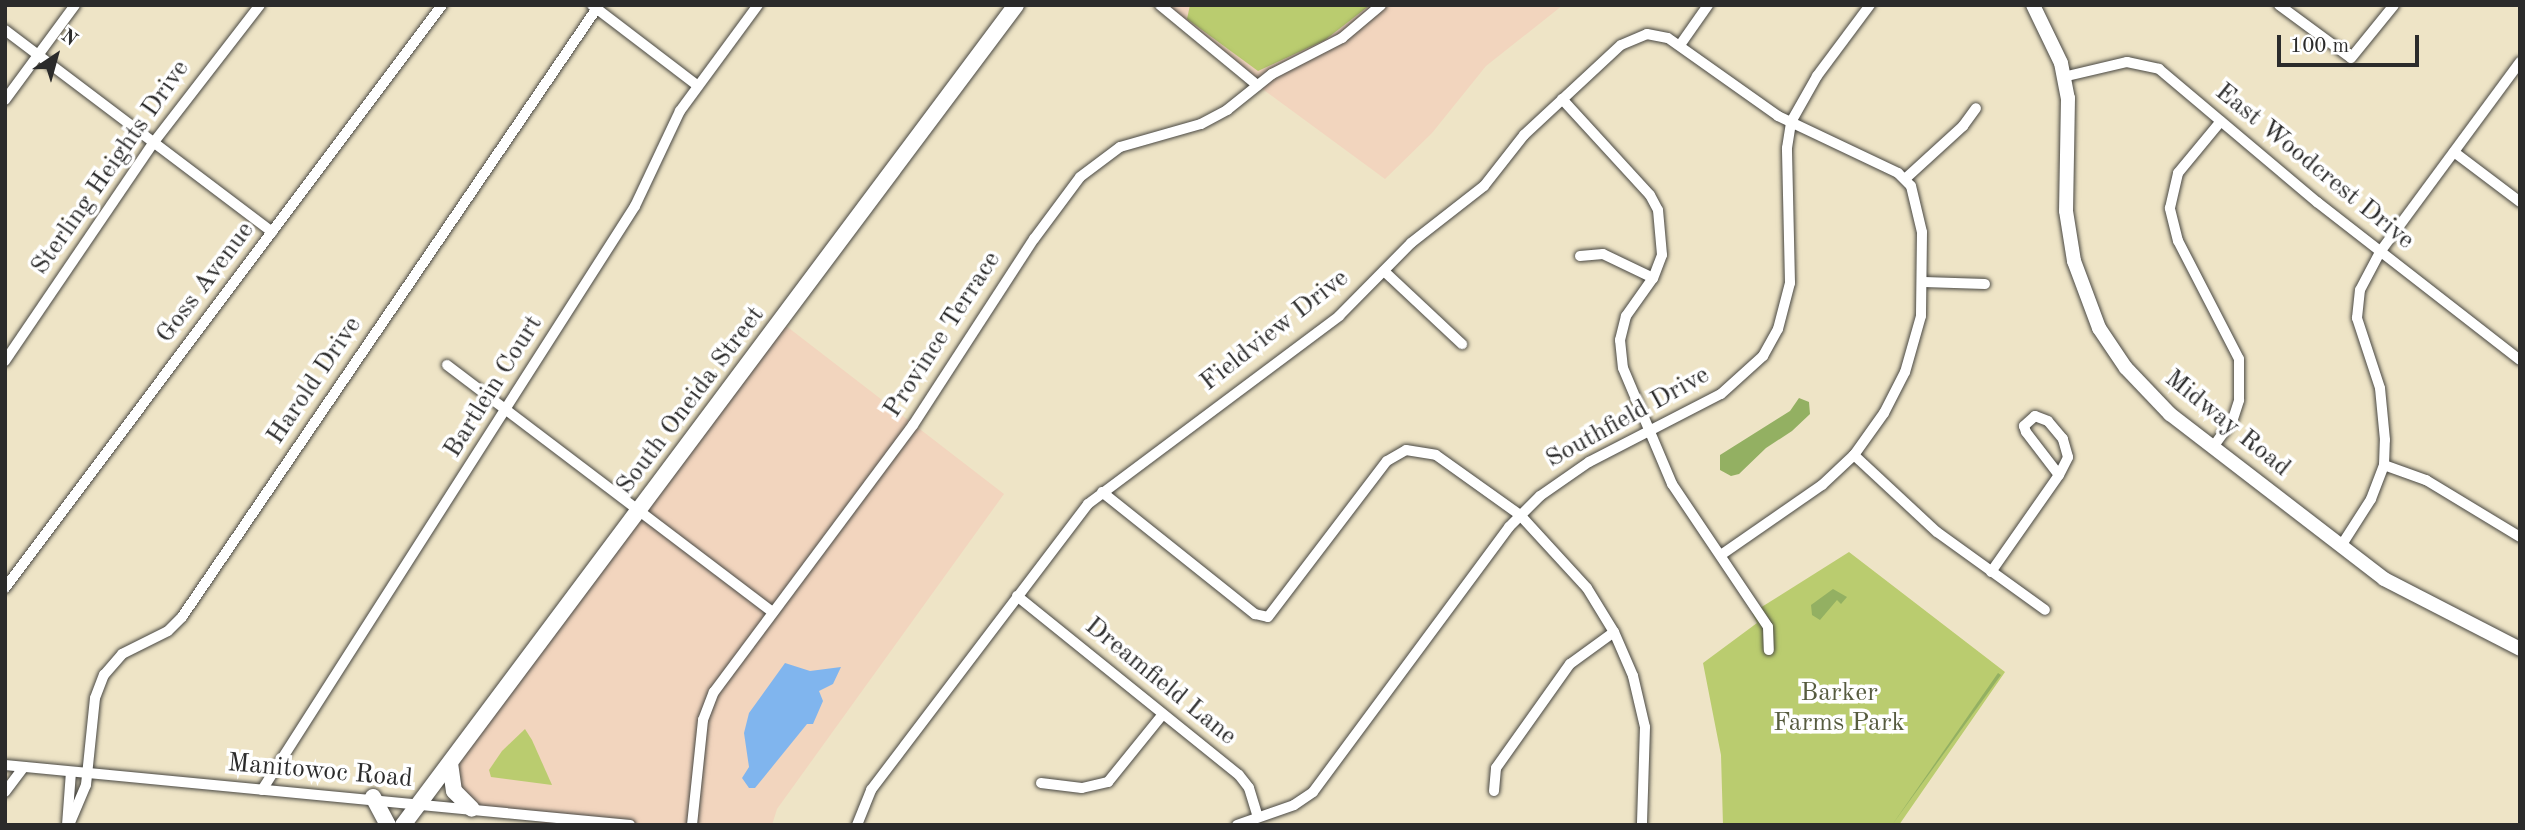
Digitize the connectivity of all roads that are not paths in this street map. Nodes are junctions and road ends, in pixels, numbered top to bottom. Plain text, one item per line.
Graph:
1 (75, 5) edge
2 (260, 5) edge
3 (442, 5) edge
4 (758, 5) edge
5 (1016, 5) edge
6 (1160, 5) edge
7 (1381, 5) edge
8 (1708, 5) edge
9 (1870, 5) edge
10 (2032, 5) edge
11 (2279, 5) edge
12 (2393, 5) edge
13 (596, 6) edge
14 (5, 30) edge
15 (1680, 45) junction
16 (38, 55) junction
17 (2520, 62) edge
18 (2063, 77) junction
19 (1257, 85) junction
20 (698, 86) junction
21 (1562, 99) junction
22 (5, 100) edge
23 (1976, 108) dead end
24 (2221, 121) junction
25 (1791, 122) junction
26 (153, 142) junction
27 (2454, 152) junction
28 (1905, 179) junction
29 (2520, 202) edge
30 (272, 232) junction
31 (2380, 252) junction
32 (1580, 256) dead end
33 (1384, 271) junction
34 (1653, 278) junction
35 (1924, 282) junction
36 (1985, 284) dead end
37 (1462, 344) dead end
38 (2520, 360) edge
39 (5, 361) edge
40 (447, 365) dead end
41 (507, 410) junction
42 (1649, 431) junction
43 (2213, 447) junction
44 (1854, 455) junction
45 (2384, 465) junction
46 (2059, 475) junction
47 (1102, 492) junction
48 (640, 510) junction
49 (1520, 515) junction
50 (2520, 537) edge
51 (2341, 546) junction
52 (1721, 555) junction
53 (1992, 572) junction
54 (5, 588) edge
55 (1017, 596) junction
56 (2045, 610) dead end
57 (773, 612) junction
58 (1614, 632) junction
59 (2520, 649) edge
60 (1769, 650) dead end
61 (1163, 714) junction
62 (450, 763) junction
63 (5, 765) edge
64 (23, 768) junction
65 (71, 772) junction
66 (84, 774) junction
67 (1041, 783) dead end
68 (262, 790) junction
69 (1494, 791) dead end
70 (5, 792) edge
71 (373, 797) junction
72 (419, 803) junction
73 (472, 808) junction
74 (1257, 815) junction
75 (68, 825) edge
76 (388, 825) edge
77 (403, 825) edge
78 (630, 825) edge
79 (692, 825) edge
80 (857, 825) edge
81 (1237, 825) edge
82 (1642, 825) edge

1 - 16 street
2 - 26 street, Sterling Heights Drive
3 - 30 street, Goss Avenue
4 - 20 street, Bartlein Court
5 - 48 highway, South Oneida Street
6 - 19 street
7 - 19 street, Province Terrace
8 - 15 street
9 - 25 street, Southfield Drive
10 - 18 main road, Midway Road
11 - 12 street
13 - 20 street
13 - 66 street, Harold Drive
14 - 16 street
15 - 21 street, Fieldview Drive
15 - 25 street, Fieldview Drive
16 - 22 street
16 - 26 street
17 - 27 street
18 - 24 street, East Woodcrest Drive
18 - 43 main road, Midway Road
19 - 57 street, Province Terrace
20 - 41 street, Bartlein Court
21 - 33 street, Fieldview Drive
21 - 34 street
23 - 28 street
24 - 31 street, East Woodcrest Drive
24 - 43 street
25 - 28 street, Fieldview Drive
25 - 42 street, Southfield Drive
26 - 30 street
26 - 39 street, Sterling Heights Drive
27 - 29 street
27 - 31 street
28 - 35 street
30 - 54 street, Goss Avenue
31 - 38 street, East Woodcrest Drive
31 - 45 street
32 - 34 street
33 - 37 street
33 - 47 street, Fieldview Drive
34 - 42 street
35 - 36 street
35 - 44 street
40 - 41 street
41 - 48 street
41 - 68 street, Bartlein Court
42 - 49 street, Southfield Drive
42 - 52 street
43 - 51 main road, Midway Road
44 - 52 street
44 - 53 street
45 - 50 street
45 - 51 street
46 - 46 street
46 - 53 street
47 - 49 street
47 - 55 street, Fieldview Drive
48 - 57 street
48 - 62 highway, South Oneida Street
49 - 58 street
49 - 74 street, Southfield Drive
51 - 59 main road, Midway Road
52 - 60 street
53 - 56 street
55 - 61 street, Dreamfield Lane
55 - 80 street, Fieldview Drive
57 - 79 street, Province Terrace
58 - 69 street
58 - 82 street
61 - 67 street
61 - 74 street, Dreamfield Lane
62 - 72 highway, South Oneida Street
62 - 73 highway
63 - 64 street, Manitowoc Road
64 - 65 street, Manitowoc Road
64 - 70 street
65 - 66 street, Manitowoc Road
65 - 75 street
66 - 68 street, Manitowoc Road
66 - 75 street, Harold Drive
68 - 71 street, Manitowoc Road
71 - 72 street, Manitowoc Road
71 - 76 highway
72 - 73 street, Manitowoc Road
72 - 77 highway, South Oneida Street
73 - 78 street, Manitowoc Road
74 - 81 street, Southfield Drive

